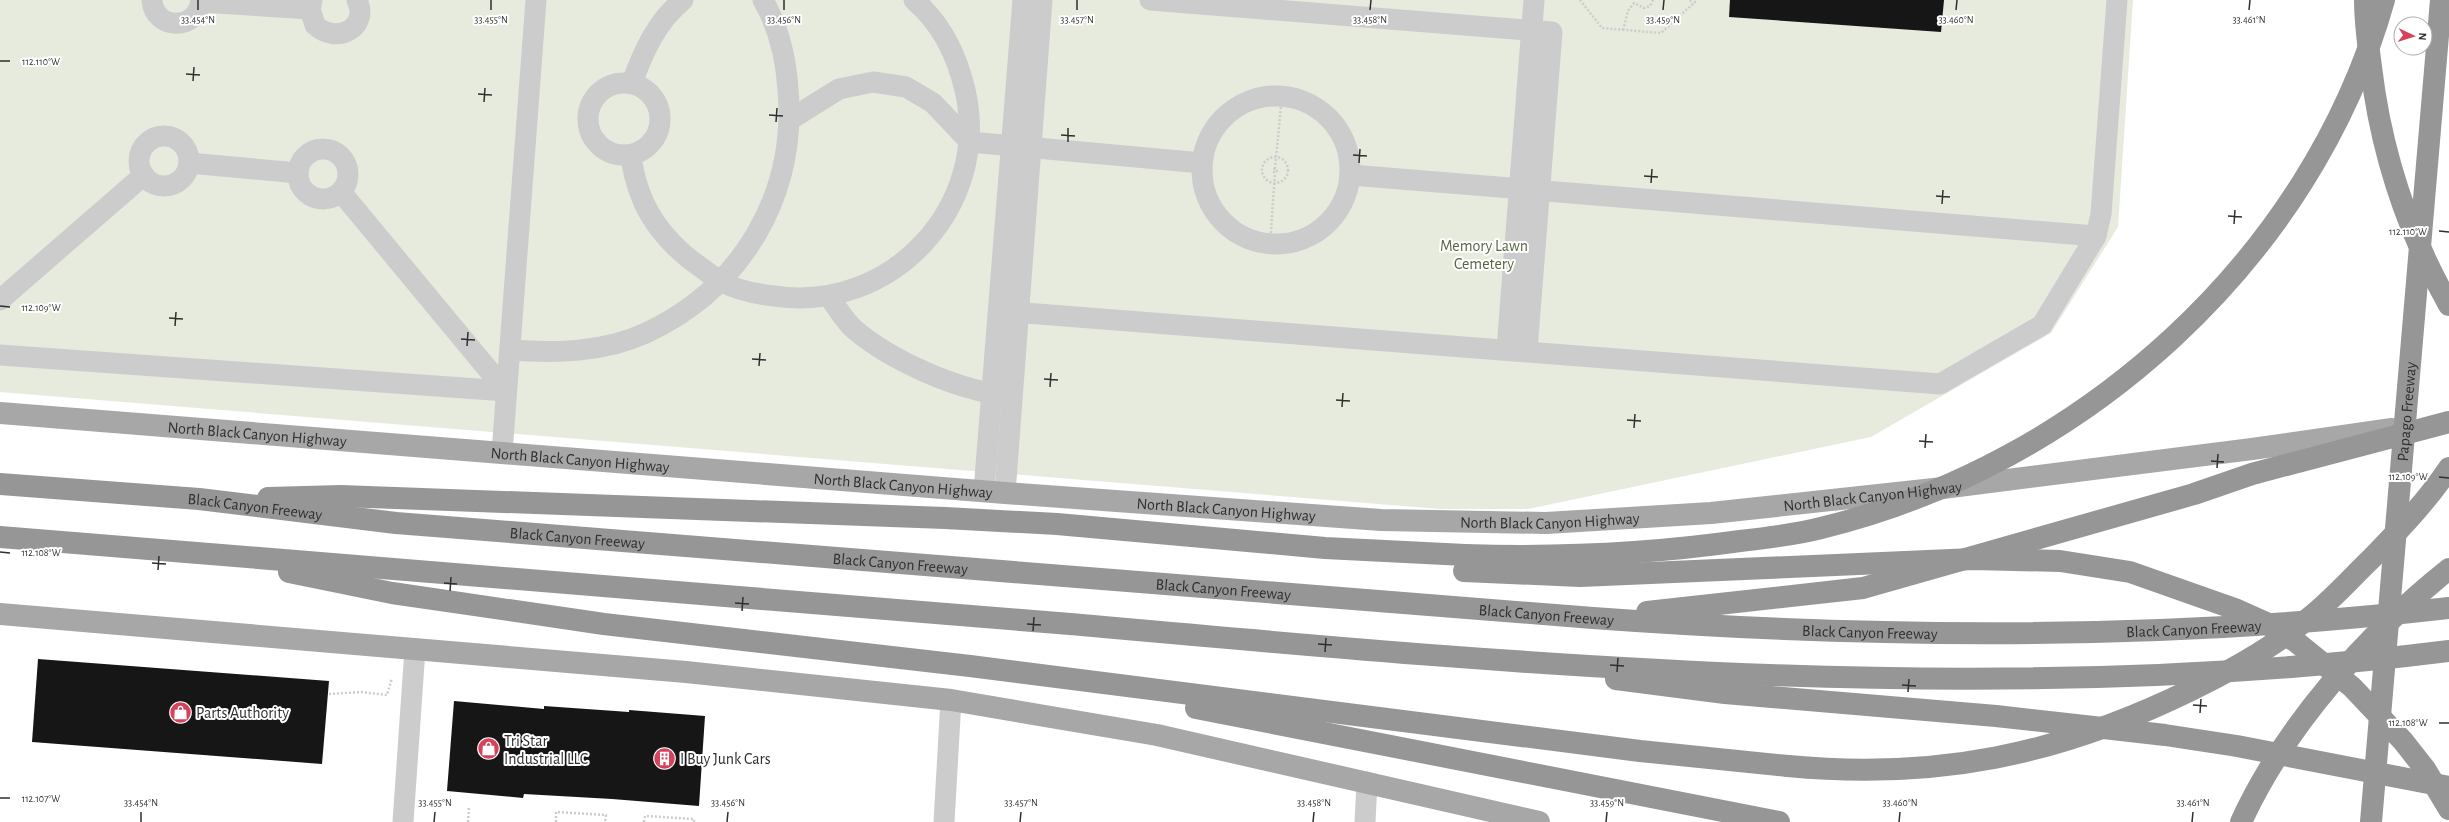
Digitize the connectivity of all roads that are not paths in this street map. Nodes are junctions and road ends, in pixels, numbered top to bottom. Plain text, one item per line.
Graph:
1 (152, 0) edge
2 (357, 0) edge
3 (536, 0) edge
4 (683, 0) edge
5 (763, 0) edge
6 (914, 0) edge
7 (1023, 0) edge
8 (1042, 0) edge
9 (1150, 0) edge
10 (1534, 0) edge
11 (2117, 0) edge
12 (2365, 0) edge
13 (2384, 0) edge
14 (2441, 0) edge
15 (201, 1) edge
16 (311, 4) edge
17 (1532, 31) junction
18 (632, 82) junction
19 (791, 119) junction
20 (970, 142) junction
21 (1021, 147) junction
22 (630, 155) junction
23 (189, 163) junction
24 (1202, 163) junction
25 (298, 173) junction
26 (144, 175) junction
27 (1351, 175) junction
28 (1520, 188) junction
29 (1540, 190) junction
30 (341, 192) junction
31 (2096, 236) junction
32 (721, 281) junction
33 (829, 296) junction
34 (0, 300) edge
35 (2449, 305) edge
36 (1009, 312) junction
37 (510, 350) junction
38 (1517, 350) junction
39 (0, 355) edge
40 (506, 391) junction
41 (992, 394) junction
42 (1013, 395) junction
43 (0, 413) edge
44 (2449, 421) edge
45 (502, 452) junction
46 (2449, 468) edge
47 (0, 484) edge
48 (995, 492) junction
49 (199, 499) junction
50 (0, 537) edge
51 (198, 553) junction
52 (1464, 563) junction
53 (2449, 569) edge
54 (2449, 608) edge
55 (0, 614) edge
56 (1593, 618) junction
57 (415, 649) junction
58 (2449, 651) edge
59 (1506, 662) junction
60 (1110, 685) junction
61 (951, 700) junction
62 (1367, 782) junction
63 (2449, 787) edge
64 (2449, 808) edge
65 (403, 822) edge
66 (944, 822) edge
67 (1365, 822) edge
68 (1539, 822) edge
69 (1779, 822) edge
70 (2241, 822) edge
71 (2370, 822) edge

1 - 15 street
2 - 16 street
3 - 37 street
4 - 18 street
5 - 19 street
6 - 20 street
7 - 21 street
8 - 21 street
9 - 17 street
10 - 17 street
11 - 31 street
12 - 35 highway, bridge
13 - 52 highway, bridge
14 - 71 highway, Papago Freeway, bridge
15 - 16 street
17 - 28 street
17 - 29 street
18 - 22 street
18 - 22 street
19 - 20 street
19 - 32 street
20 - 21 street
20 - 33 street
21 - 24 street
21 - 36 street
22 - 32 street
23 - 25 street
23 - 26 street
23 - 26 street
24 - 27 street
24 - 27 street
25 - 30 street
25 - 30 street
26 - 34 street
27 - 28 street
28 - 29 street
28 - 38 street
29 - 31 street
29 - 38 street
30 - 40 street
31 - 38 street
32 - 33 street
32 - 37 street
33 - 41 street
36 - 38 street
36 - 41 street
36 - 42 street
37 - 40 street
39 - 40 street
40 - 45 street
41 - 42 street
41 - 48 street
42 - 48 street
43 - 45 main road, North Black Canyon Highway
44 - 48 main road, North Black Canyon Highway
44 - 56 highway
45 - 48 main road, North Black Canyon Highway
46 - 60 highway, bridge
47 - 49 highway, Black Canyon Freeway
49 - 52 highway
49 - 56 highway, Black Canyon Freeway
50 - 51 highway
51 - 59 highway
51 - 60 highway
52 - 64 highway, bridge
53 - 70 highway, bridge
54 - 56 highway, Black Canyon Freeway
55 - 57 main road
57 - 61 main road
57 - 65 street
58 - 59 highway
59 - 63 highway
60 - 69 highway
61 - 62 main road
61 - 66 street
62 - 67 street
62 - 68 main road

